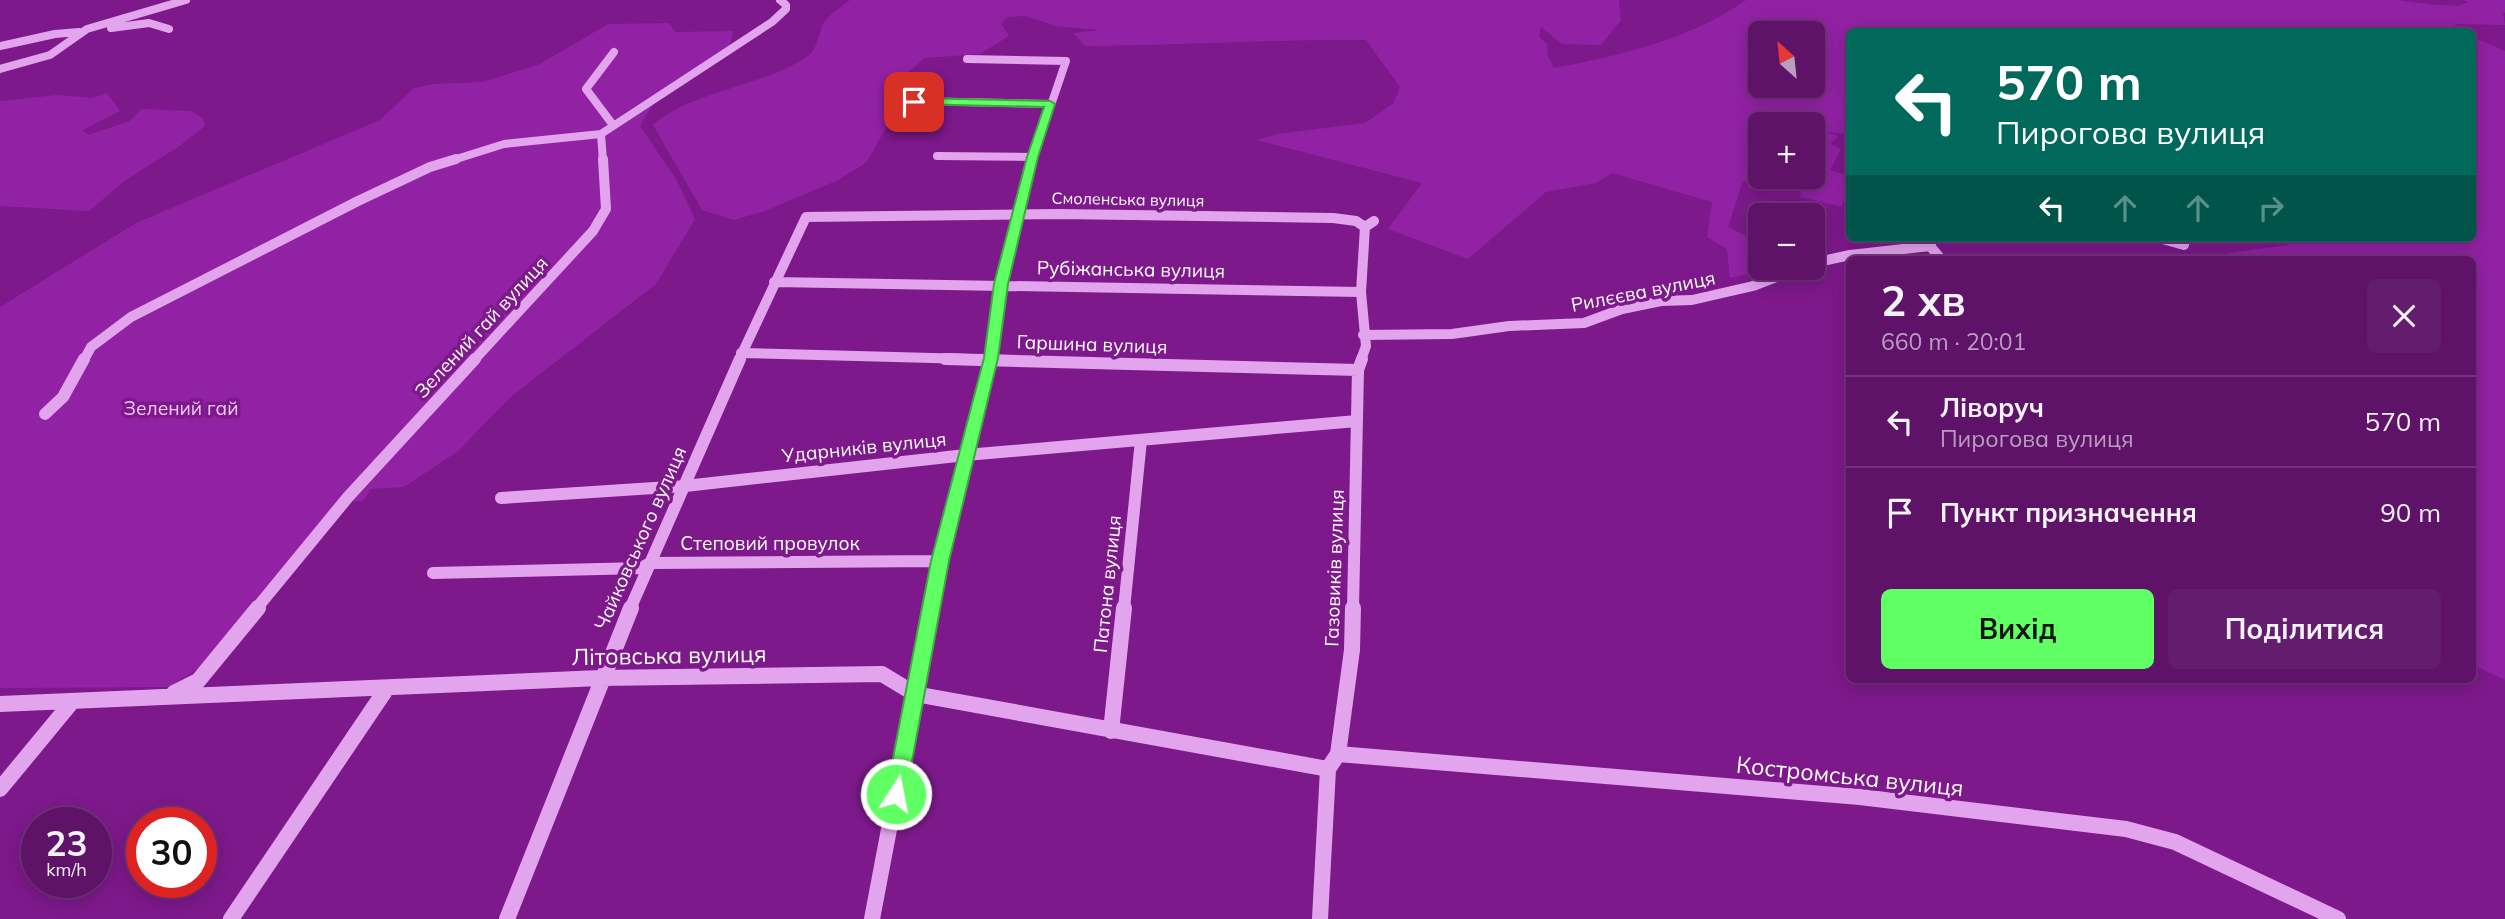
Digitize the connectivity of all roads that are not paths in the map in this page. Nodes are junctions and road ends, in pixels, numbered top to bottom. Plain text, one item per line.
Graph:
1 (186, 0) edge
2 (780, 0) edge
3 (169, 29) dead end
4 (82, 32) junction
5 (0, 46) edge
6 (614, 52) dead end
7 (967, 59) dead end
8 (0, 69) edge
9 (914, 102) dead end
10 (1050, 104) junction
11 (613, 125) junction
12 (601, 134) junction
13 (937, 156) dead end
14 (1033, 157) junction
15 (1020, 214) junction
16 (806, 217) joint
17 (1369, 224) joint
18 (1931, 242) edge
19 (1825, 260) edge
20 (1769, 280) edge
21 (774, 282) junction
22 (1001, 284) junction
23 (1361, 292) junction
24 (1363, 335) junction
25 (741, 353) junction
26 (991, 358) junction
27 (1358, 370) junction
28 (45, 414) dead end
29 (1357, 421) junction
30 (1141, 440) junction
31 (966, 455) junction
32 (685, 486) junction
33 (501, 498) dead end
34 (940, 561) junction
35 (650, 562) junction
36 (433, 573) dead end
37 (600, 678) junction
38 (387, 688) junction
39 (915, 694) junction
40 (170, 695) junction
41 (71, 703) junction
42 (0, 704) edge
43 (1111, 731) junction
44 (1338, 754) junction
45 (1328, 769) junction
46 (0, 789) edge
47 (231, 919) edge
48 (507, 919) edge
49 (872, 919) edge
50 (1320, 919) edge
51 (2338, 919) edge

1 - 4 street
2 - 11 street
3 - 4 street
4 - 5 street
4 - 8 street
6 - 11 street
7 - 10 street
9 - 10 street
10 - 14 street
11 - 12 street
12 - 28 street
12 - 40 street, Зелений гай вулиця
13 - 14 street
14 - 15 street
15 - 16 street, Смоленська вулиця
15 - 17 street, Смоленська вулиця
15 - 22 street
16 - 21 street, Чайковського вулиця
17 - 23 street, Газовиків вулиця
18 - 19 street
20 - 24 street, Рилєєва вулиця
21 - 22 street, Рубіжанська вулиця
21 - 25 street, Чайковського вулиця
22 - 23 street, Рубіжанська вулиця
22 - 26 street
23 - 24 street, Газовиків вулиця
24 - 27 street, Газовиків вулиця
25 - 26 street, Гаршина вулиця
25 - 32 street, Чайковського вулиця
26 - 27 street, Гаршина вулиця
26 - 31 street
27 - 29 street, Газовиків вулиця
29 - 30 street, Ударників вулиця
29 - 44 street, Газовиків вулиця
30 - 31 street, Ударників вулиця
30 - 43 street, Патона вулиця
31 - 32 street, Ударників вулиця
31 - 34 street
32 - 33 street, Ударників вулиця
32 - 35 street, Чайковського вулиця
34 - 35 street, Степовий провулок
34 - 39 street
35 - 36 street, Степовий провулок
35 - 37 street, Чайковського вулиця
37 - 38 street, Літовська вулиця
37 - 39 street, Літовська вулиця
37 - 48 street, Чайковського вулиця
38 - 40 street, Літовська вулиця
38 - 47 street
39 - 43 street, Літовська вулиця
39 - 49 street
40 - 41 street, Літовська вулиця
41 - 42 street, Літовська вулиця
41 - 46 street
43 - 45 street, Літовська вулиця
44 - 45 street, Газовиків вулиця
44 - 51 street, Костромська вулиця
45 - 50 street

